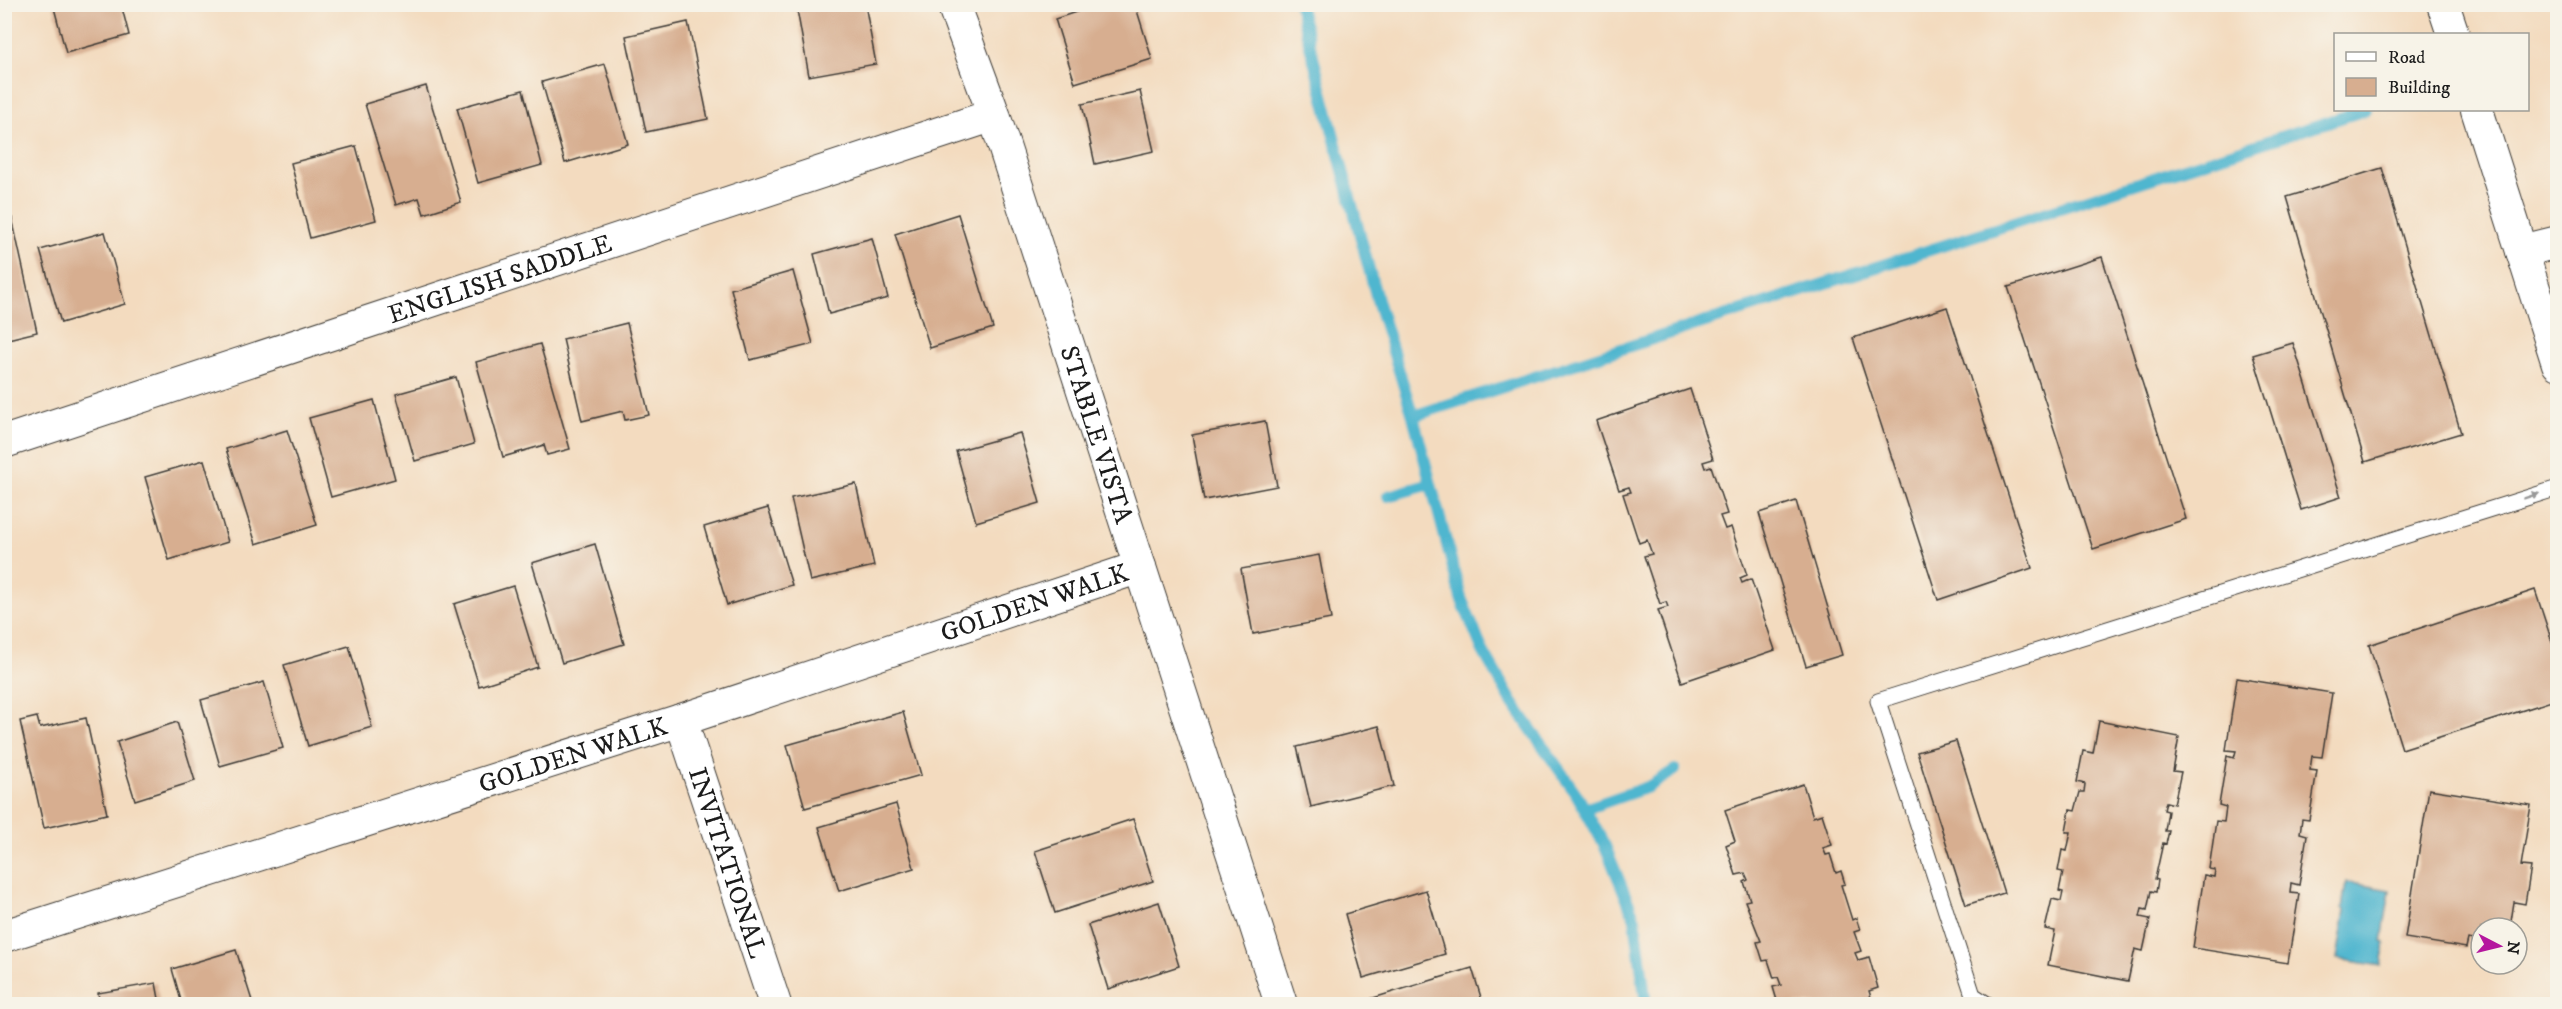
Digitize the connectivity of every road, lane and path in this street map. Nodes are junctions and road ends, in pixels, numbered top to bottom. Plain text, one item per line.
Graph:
1 (953, 4) edge
2 (2443, 4) edge
3 (2453, 33) edge
4 (2477, 111) edge
5 (994, 115) junction
6 (2558, 242) edge
7 (2522, 251) junction
8 (2556, 352) edge
9 (4, 442) edge
10 (2558, 488) edge
11 (1140, 567) junction
12 (681, 720) junction
13 (4, 936) edge
14 (775, 1005) edge
15 (1281, 1005) edge
16 (1987, 1005) edge

1 - 5 street, STABLE VISTA
2 - 3 street
4 - 7 street
5 - 9 street, ENGLISH SADDLE
5 - 11 street, STABLE VISTA
6 - 7 street
7 - 8 street
16 -> 10 lane
11 - 12 street, GOLDEN WALK
11 - 15 street, STABLE VISTA
12 - 13 street, GOLDEN WALK
12 - 14 street, INVITATIONAL

